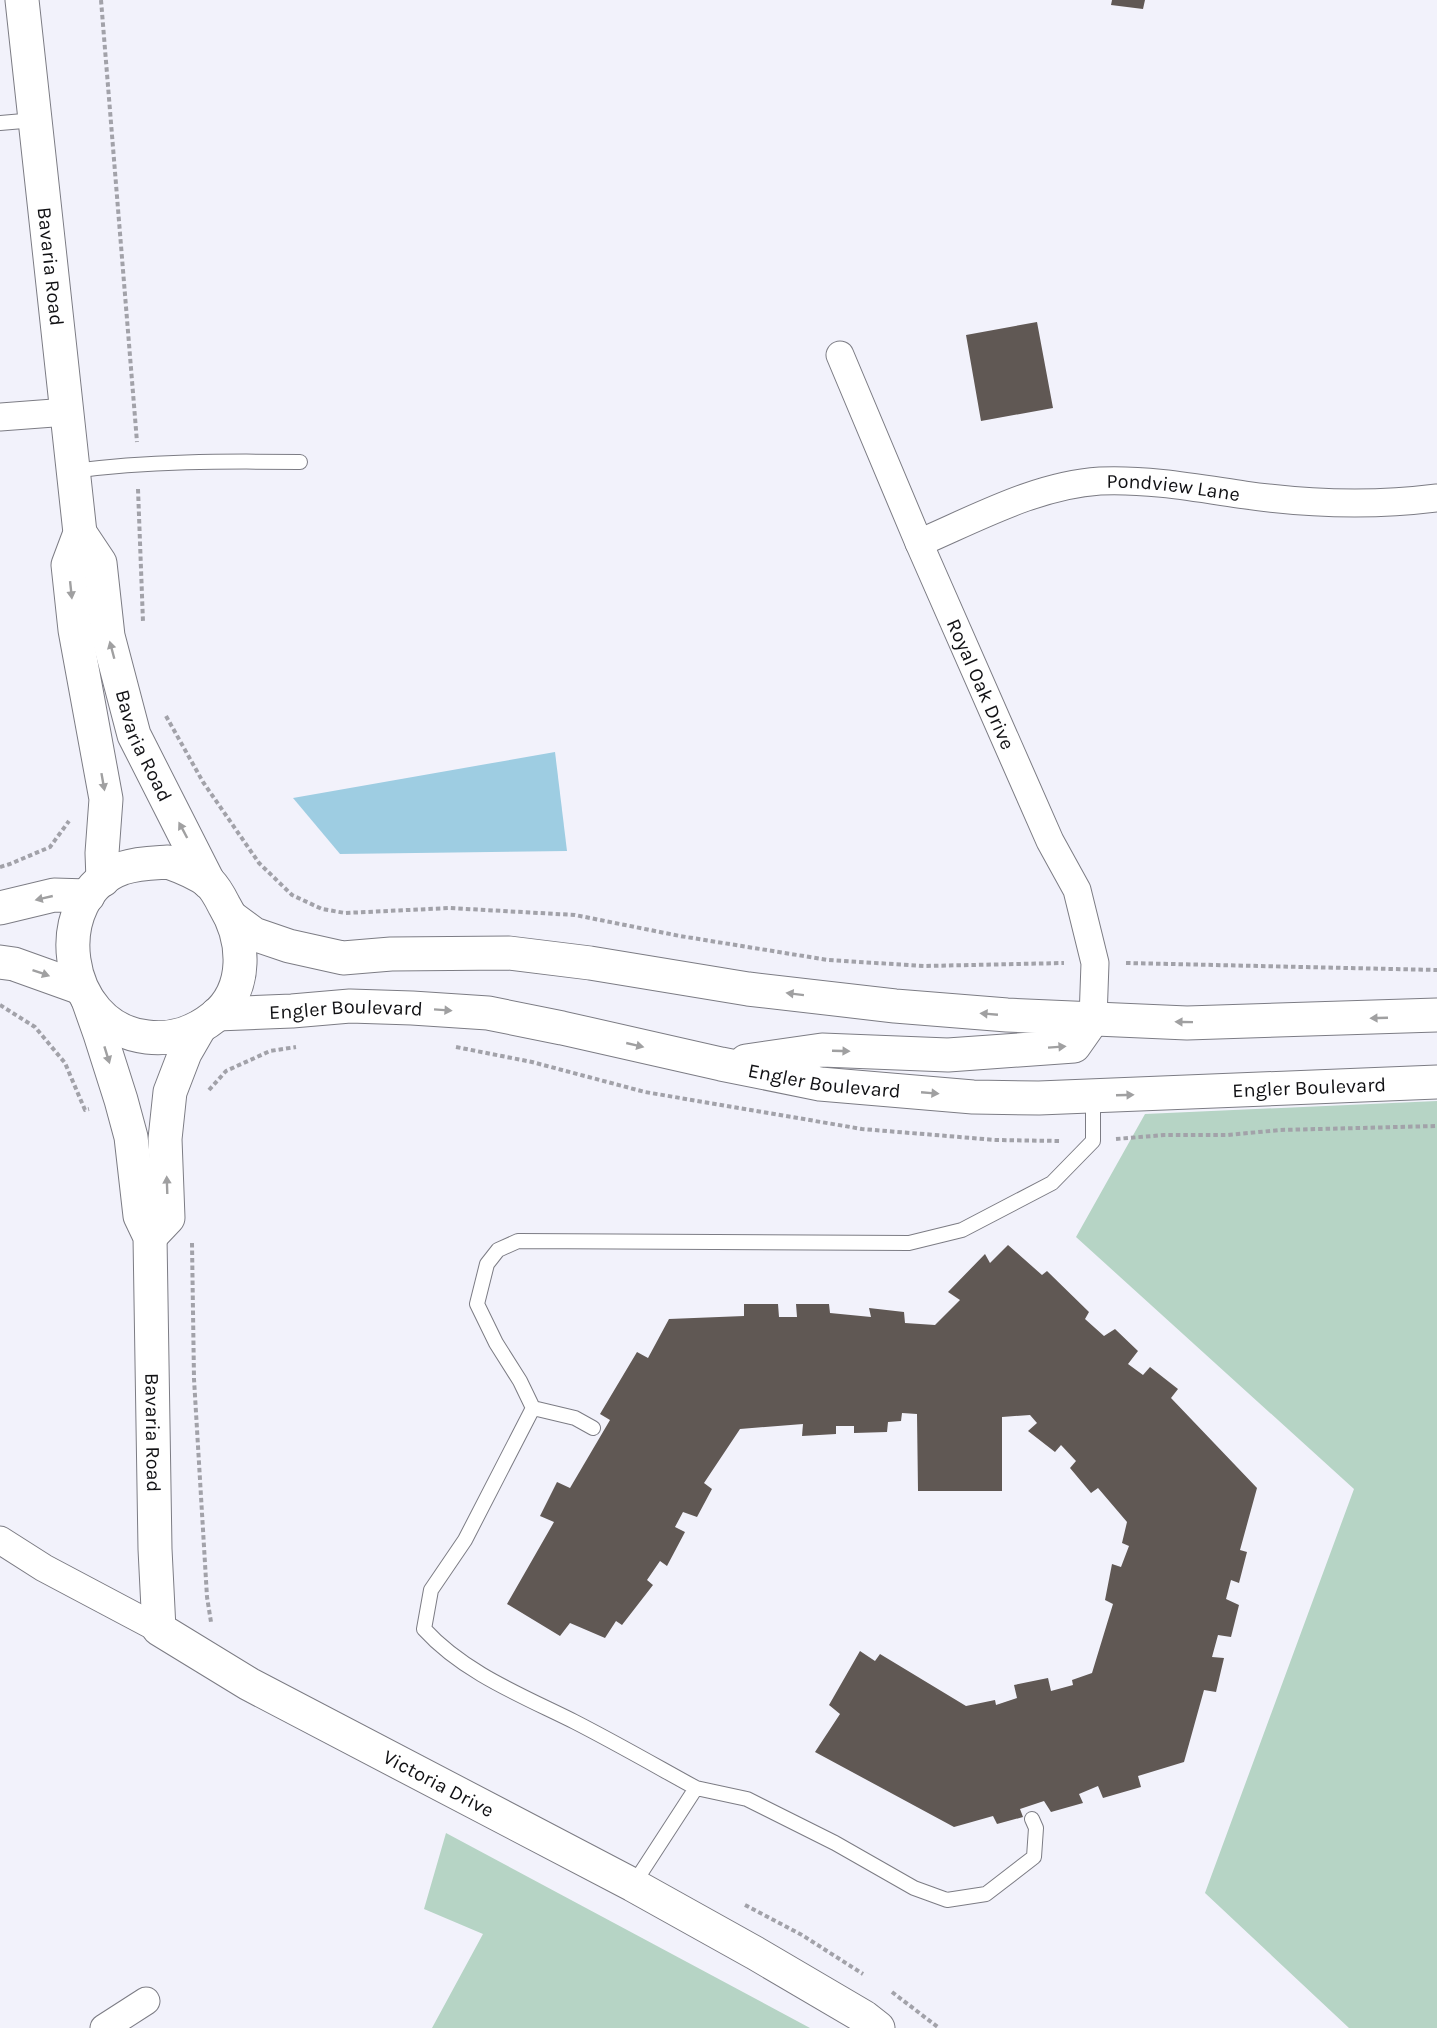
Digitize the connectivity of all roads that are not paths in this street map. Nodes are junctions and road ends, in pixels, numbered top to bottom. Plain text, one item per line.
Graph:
1 (22, 0) edge
2 (35, 120) junction
3 (0, 123) edge
4 (840, 355) dead end
5 (67, 412) junction
6 (0, 417) edge
7 (300, 462) dead end
8 (73, 471) junction
9 (1437, 498) edge
10 (80, 534) junction
11 (919, 543) junction
12 (209, 883) junction
13 (95, 888) junction
14 (0, 908) edge
15 (231, 917) junction
16 (0, 962) edge
17 (84, 994) junction
18 (1437, 1016) edge
19 (1093, 1019) junction
20 (209, 1021) junction
21 (721, 1065) junction
22 (1437, 1082) edge
23 (1093, 1096) junction
24 (150, 1237) junction
25 (533, 1408) junction
26 (592, 1428) dead end
27 (0, 1540) edge
28 (159, 1629) junction
29 (696, 1788) junction
30 (1032, 1819) dead end
31 (633, 1885) junction
32 (146, 2001) dead end
33 (104, 2028) edge
34 (878, 2028) edge

1 - 2 main road, Bavaria Road
2 - 3 lane
2 - 5 main road, Bavaria Road
4 - 11 street, Royal Oak Drive
5 - 6 street
5 - 8 main road, Bavaria Road
7 - 8 lane
8 - 10 main road, Bavaria Road
9 - 11 street, Pondview Lane
12 -> 10 main road, Bavaria Road
10 -> 13 main road, Bavaria Road
11 - 19 street, Royal Oak Drive
12 - 13 main road
12 - 15 main road
13 -> 14 main road
13 - 17 main road
19 -> 15 main road
15 - 20 main road
16 -> 17 main road
17 - 20 main road
17 -> 24 main road, Bavaria Road
18 -> 19 main road
21 -> 19 main road
20 -> 21 main road, Engler Boulevard
24 -> 20 main road
21 -> 23 main road, Engler Boulevard
23 -> 22 main road, Engler Boulevard
23 - 25 lane
24 - 28 main road, Bavaria Road
25 - 26 lane
25 - 29 lane
27 - 28 street, Victoria Drive
28 - 31 main road, Victoria Drive
29 - 30 lane
29 - 31 lane
31 - 34 main road, Victoria Drive
32 - 33 street

